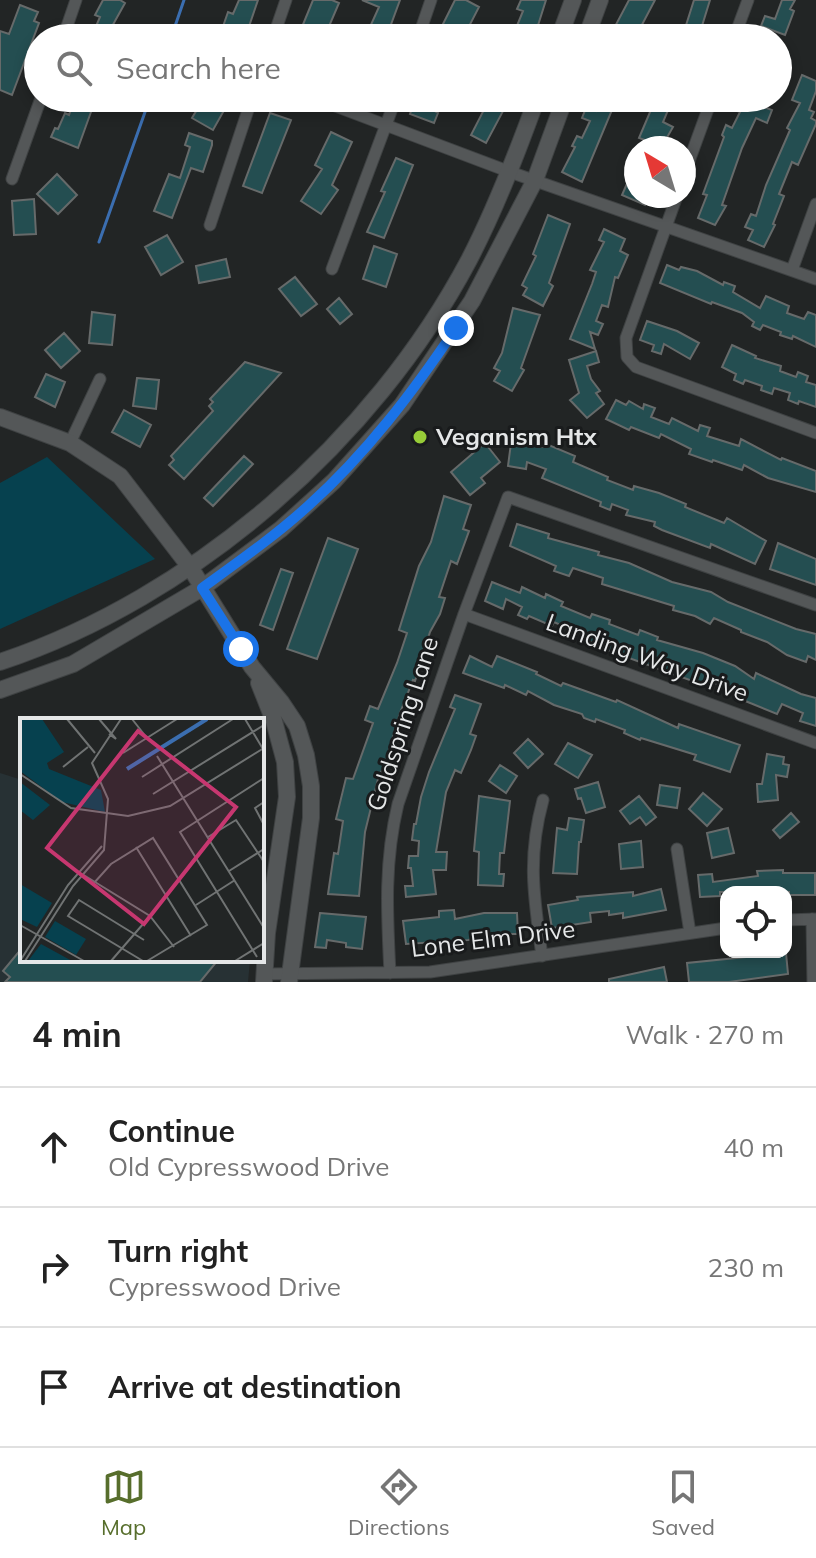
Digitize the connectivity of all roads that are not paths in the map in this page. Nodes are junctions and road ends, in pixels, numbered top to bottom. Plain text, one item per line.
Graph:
1 (76, 0) edge
2 (286, 0) edge
3 (431, 0) edge
4 (573, 0) edge
5 (600, 0) edge
6 (748, 0) edge
7 (68, 24) edge
8 (278, 24) edge
9 (423, 24) edge
10 (564, 24) edge
11 (591, 24) edge
12 (739, 24) edge
13 (36, 112) edge
14 (247, 112) edge
15 (353, 112) edge
16 (391, 112) edge
17 (532, 112) edge
18 (560, 112) edge
19 (707, 112) edge
20 (386, 124) junction
21 (696, 142) edge
22 (510, 172) junction
23 (12, 179) dead end
24 (535, 180) junction
25 (816, 204) edge
26 (672, 208) edge
27 (210, 225) dead end
28 (666, 225) junction
29 (332, 269) dead end
30 (792, 270) junction
31 (816, 279) edge
32 (100, 379) dead end
33 (378, 394) junction
34 (398, 409) junction
35 (0, 417) edge
36 (816, 433) edge
37 (70, 443) junction
38 (190, 567) junction
39 (202, 588) junction
40 (816, 605) edge
41 (464, 614) junction
42 (6, 660) edge
43 (252, 667) junction
44 (18, 684) junction
45 (0, 690) edge
46 (816, 743) edge
47 (543, 800) dead end
48 (677, 849) dead end
49 (272, 899) junction
50 (299, 900) junction
51 (814, 919) edge
52 (792, 920) edge
53 (720, 929) edge
54 (690, 933) junction
55 (542, 956) junction
56 (390, 973) junction
57 (264, 978) edge
58 (289, 978) edge
59 (813, 982) edge

1 - 7 street
2 - 8 street
3 - 9 street
4 - 10 main road
5 - 11 main road
6 - 12 street
13 - 23 street
14 - 27 street
15 - 20 street
16 - 20 street
17 - 22 main road
18 - 24 main road
19 - 21 street
20 - 22 street
20 - 29 street
22 - 24 street
22 - 33 main road
24 - 28 street
24 - 34 main road
25 - 30 street
26 - 28 street
28 - 30 street
28 - 36 street
30 - 31 street
32 - 37 street
33 - 34 main road
33 - 38 main road
34 - 39 main road
35 - 37 main road
37 - 38 main road
38 - 39 main road
38 - 42 main road
39 - 43 main road
39 - 44 main road
40 - 41 street, Goldspring Lane
41 - 46 street, Landing Way Drive
41 - 56 street, Goldspring Lane
42 - 44 main road
43 - 49 main road
43 - 50 main road
44 - 45 main road
47 - 55 street
48 - 54 street
49 - 50 main road
49 - 57 main road
50 - 58 main road
51 - 52 street
51 - 59 street
53 - 54 street, Lone Elm Drive
54 - 55 street, Lone Elm Drive
55 - 56 street, Lone Elm Drive
56 - 58 street, Lone Elm Drive
57 - 58 street, Lone Elm Drive

